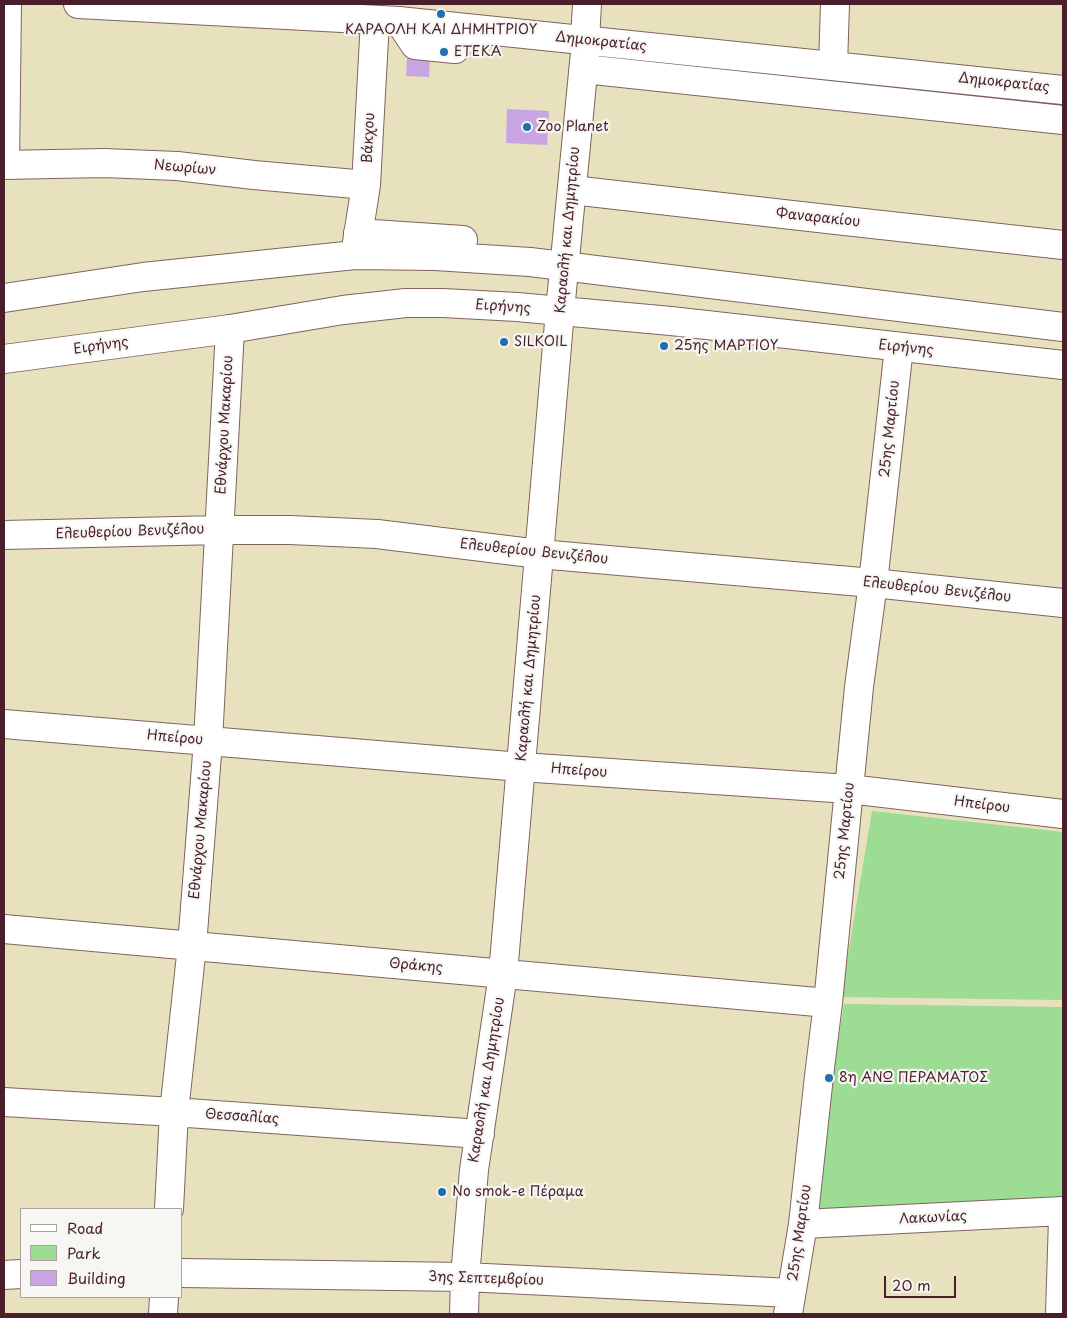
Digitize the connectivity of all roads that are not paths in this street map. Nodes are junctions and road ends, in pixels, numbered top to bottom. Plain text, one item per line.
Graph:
1 (7, 4) edge
2 (78, 4) edge
3 (86, 4) edge
4 (587, 4) edge
5 (835, 4) edge
6 (387, 21) junction
7 (586, 40) junction
8 (833, 66) junction
9 (584, 69) junction
10 (1063, 90) edge
11 (1063, 120) edge
12 (5, 165) edge
13 (366, 185) junction
14 (572, 190) junction
15 (357, 244) junction
16 (1063, 245) edge
17 (565, 267) junction
18 (4, 298) edge
19 (560, 311) junction
20 (1063, 326) edge
21 (230, 329) junction
22 (899, 348) junction
23 (4, 359) edge
24 (1063, 365) edge
25 (220, 530) junction
26 (4, 535) edge
27 (540, 554) junction
28 (873, 584) junction
29 (1063, 603) edge
30 (4, 724) edge
31 (208, 741) junction
32 (521, 767) junction
33 (849, 789) junction
34 (1063, 814) edge
35 (4, 929) edge
36 (192, 946) junction
37 (504, 974) junction
38 (828, 1002) junction
39 (4, 1102) edge
40 (174, 1112) junction
41 (480, 1134) junction
42 (169, 1208) edge
43 (1063, 1211) edge
44 (1063, 1218) edge
45 (803, 1224) junction
46 (182, 1273) edge
47 (20, 1274) edge
48 (4, 1275) edge
49 (465, 1278) junction
50 (164, 1298) edge
51 (790, 1304) edge
52 (163, 1314) edge
53 (464, 1314) edge
54 (1060, 1314) edge

1 - 12 street
2 - 3 street, Δημοκρατίας
3 - 6 street, Δημοκρατίας
4 - 7 street, Καραολή και Δημητρίου
5 - 8 street
6 - 7 street, Δημοκρατίας
6 - 13 street, Βάκχου
7 - 8 street, Δημοκρατίας
7 - 9 street, Καραολή και Δημητρίου
8 - 10 street, Δημοκρατίας
9 - 11 street, Δημοκρατίας
9 - 14 street, Καραολή και Δημητρίου
12 - 13 street, Νεωρίων
13 - 15 street, Βάκχου
14 - 16 street, Φαναρακίου
14 - 17 street, Καραολή και Δημητρίου
15 - 17 street
15 - 18 street
17 - 19 street, Καραολή και Δημητρίου
17 - 20 street
19 - 21 street, Ειρήνης
19 - 22 street, Ειρήνης
19 - 27 street, Καραολή και Δημητρίου
21 - 23 street, Ειρήνης
21 - 25 street, Εθνάρχου Μακαρίου
22 - 24 street, Ειρήνης
22 - 28 street, 25ης Μαρτίου
25 - 26 street, Ελευθερίου Βενιζέλου
25 - 27 street, Ελευθερίου Βενιζέλου
25 - 31 street, Εθνάρχου Μακαρίου
27 - 28 street, Ελευθερίου Βενιζέλου
27 - 32 street, Καραολή και Δημητρίου
28 - 29 street, Ελευθερίου Βενιζέλου
28 - 33 street, 25ης Μαρτίου
30 - 31 street, Ηπείρου
31 - 32 street, Ηπείρου
31 - 36 street, Εθνάρχου Μακαρίου
32 - 33 street, Ηπείρου
32 - 37 street, Καραολή και Δημητρίου
33 - 34 street, Ηπείρου
33 - 38 street, 25ης Μαρτίου
35 - 36 street, Θράκης
36 - 37 street, Θράκης
36 - 40 street, Εθνάρχου Μακαρίου
37 - 38 street, Θράκης
37 - 41 street, Καραολή και Δημητρίου
38 - 45 street, 25ης Μαρτίου
39 - 40 street, Θεσσαλίας
40 - 41 street, Θεσσαλίας
40 - 42 street, Εθνάρχου Μακαρίου
41 - 49 street, Καραολή και Δημητρίου
43 - 45 street, Λακωνίας
44 - 54 street
45 - 51 street, 25ης Μαρτίου
46 - 49 street, 3ης Σεπτεμβρίου
47 - 48 street
49 - 51 street, 3ης Σεπτεμβρίου
49 - 53 street, Καραολή και Δημητρίου
50 - 52 street

